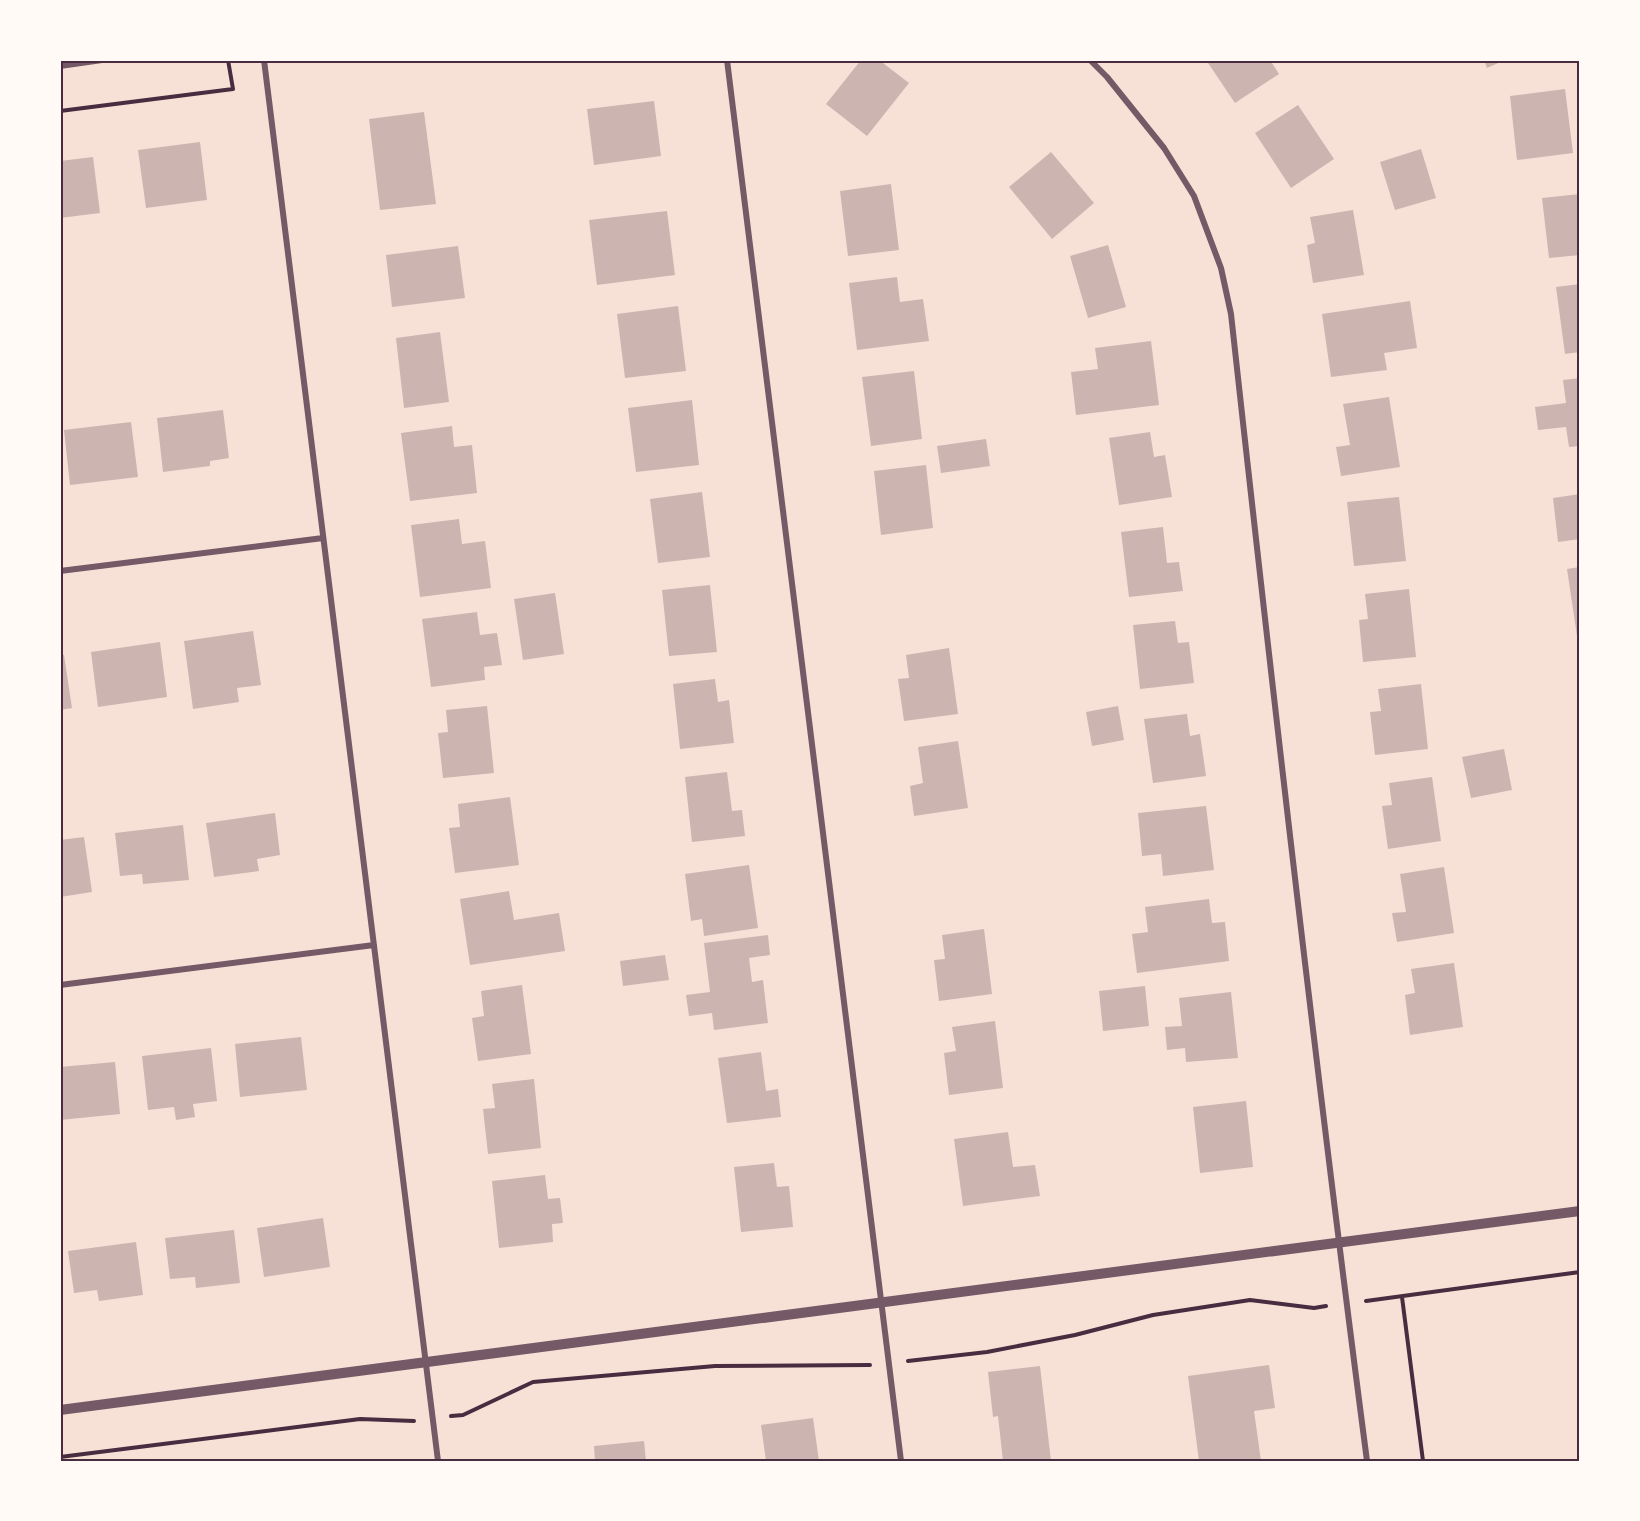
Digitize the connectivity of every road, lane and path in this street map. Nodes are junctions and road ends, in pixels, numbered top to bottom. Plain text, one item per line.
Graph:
1 (102, 60) edge
2 (228, 60) edge
3 (264, 60) edge
4 (727, 60) edge
5 (1090, 60) edge
6 (60, 66) edge
7 (60, 111) edge
8 (323, 538) junction
9 (60, 571) edge
10 (374, 945) junction
11 (60, 985) edge
12 (1580, 1211) edge
13 (1338, 1243) junction
14 (1580, 1272) edge
15 (1402, 1297) junction
16 (882, 1302) junction
17 (1346, 1304) junction
18 (426, 1362) junction
19 (889, 1363) junction
20 (60, 1410) edge
21 (433, 1418) junction
22 (60, 1457) edge
23 (438, 1461) edge
24 (901, 1461) edge
25 (1367, 1461) edge
26 (1423, 1461) edge

1 - 6 street
2 - 7 path
3 - 8 street
4 - 16 street
5 - 13 street
8 - 9 street
8 - 10 street
10 - 11 street
10 - 18 street
12 - 13 street
13 - 16 street
13 - 17 street
14 - 15 path
15 - 17 path
15 - 26 path
16 - 18 street
16 - 19 street
17 - 19 path
17 - 25 street
18 - 20 street
18 - 21 street
19 - 21 path
19 - 24 street
21 - 22 path
21 - 23 street

